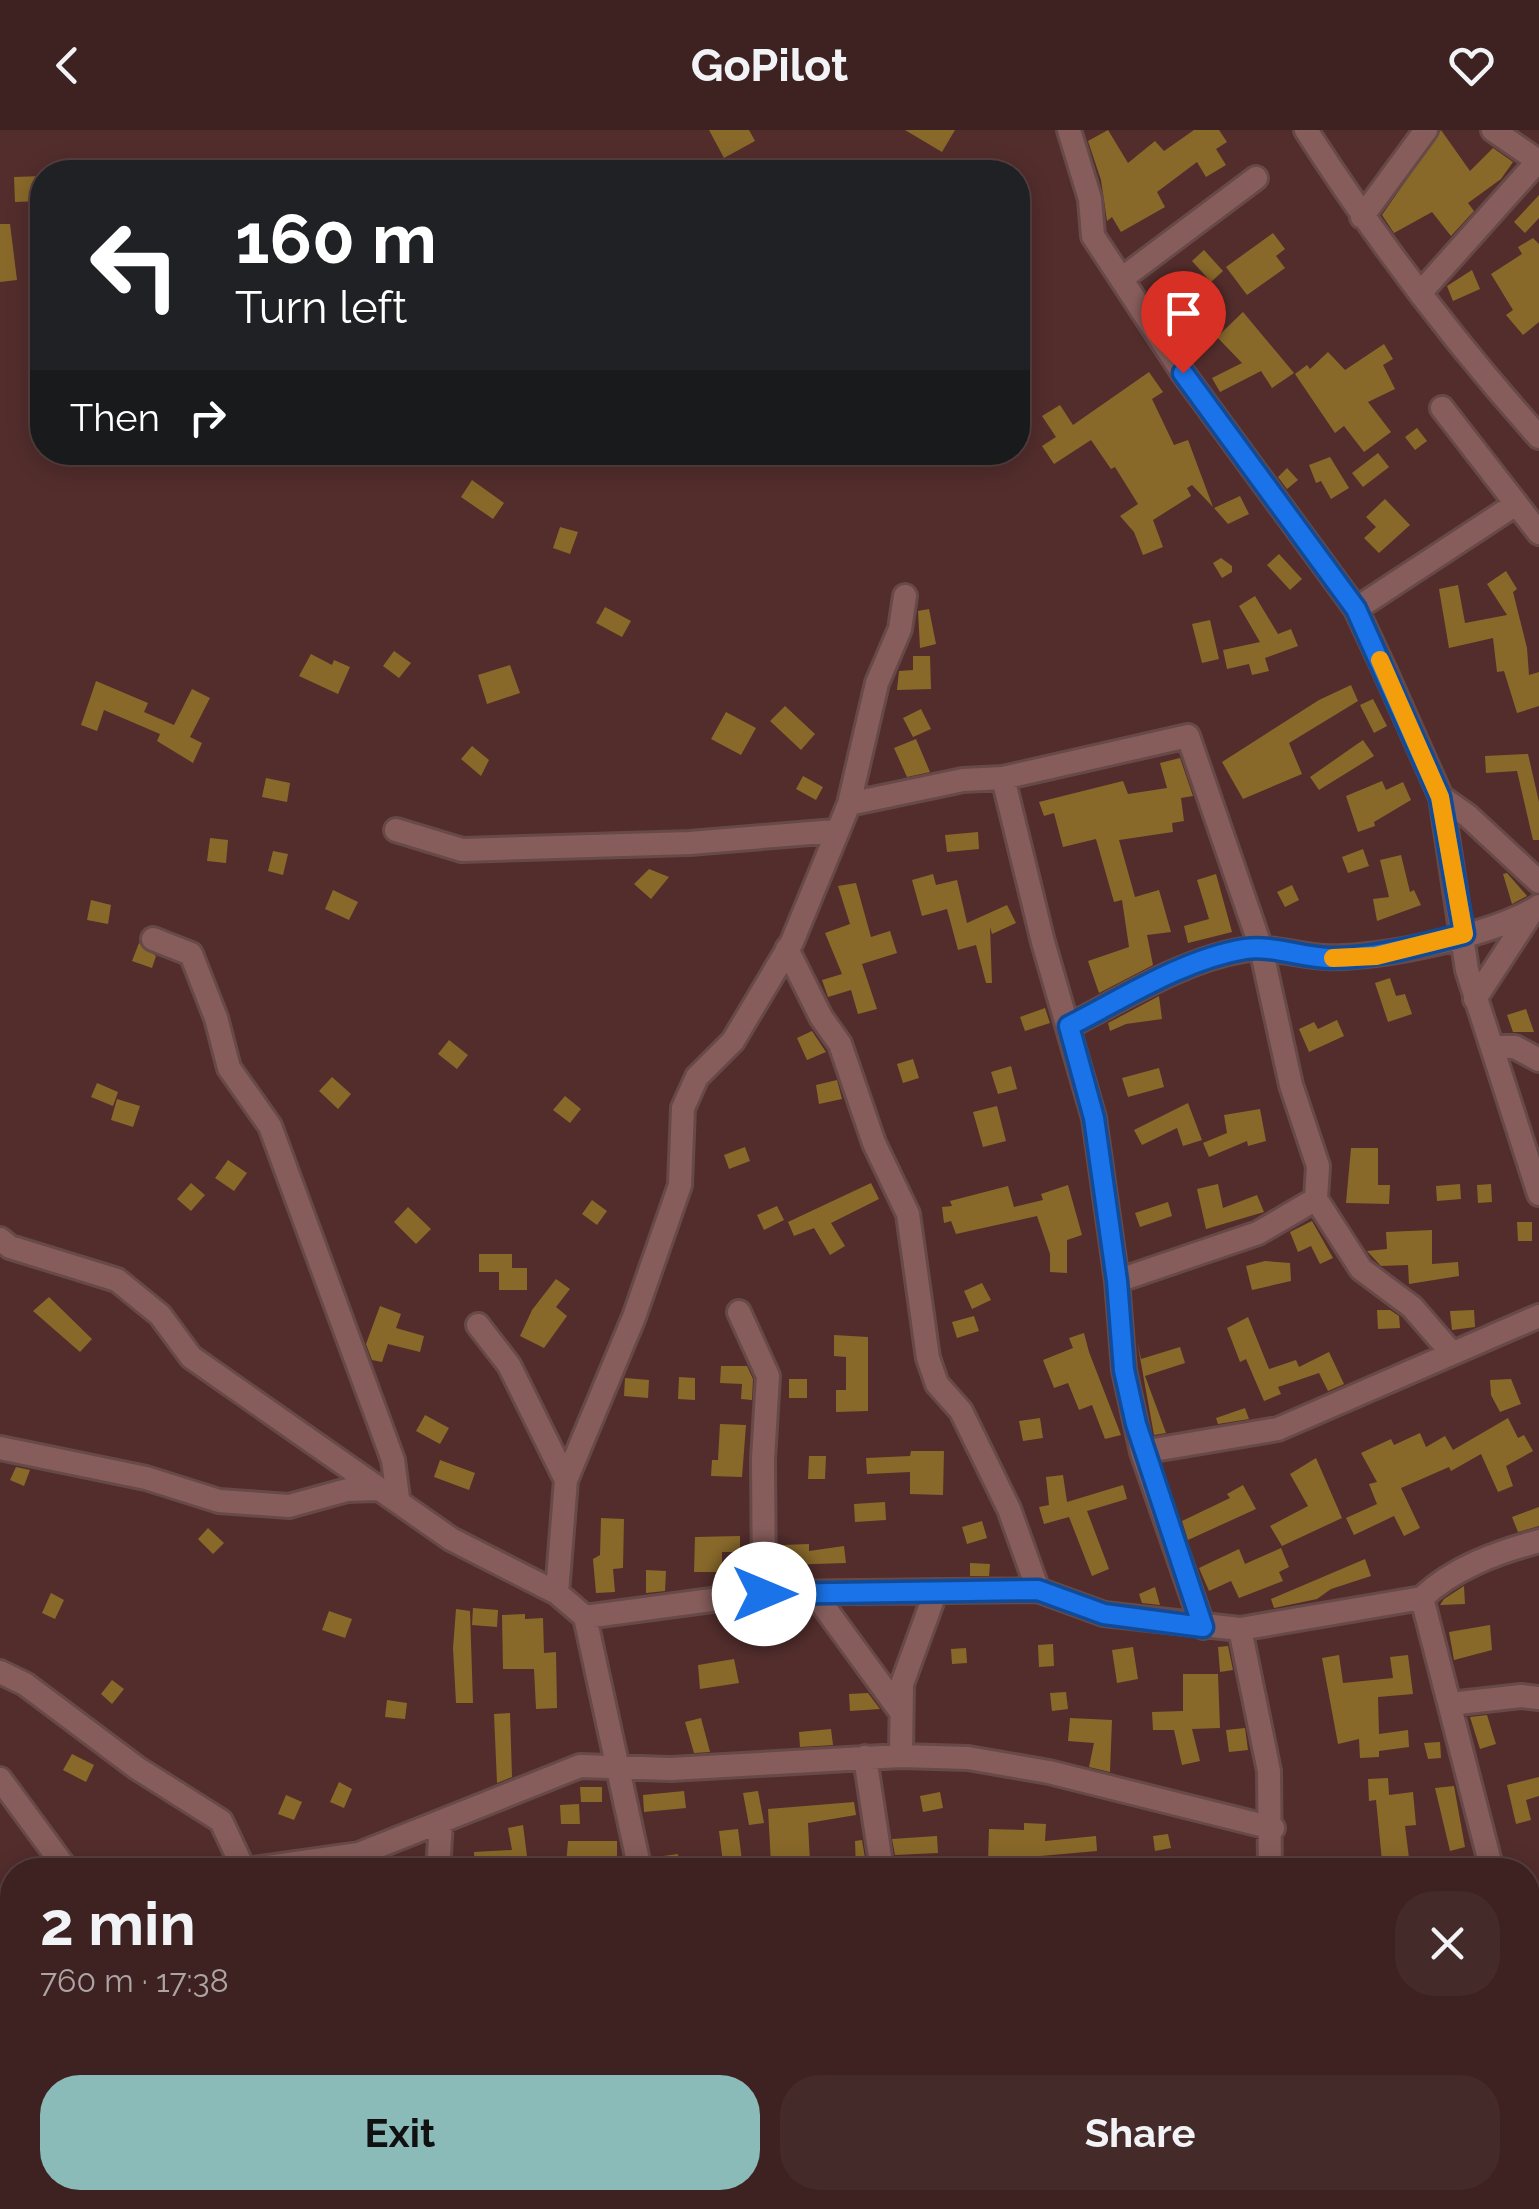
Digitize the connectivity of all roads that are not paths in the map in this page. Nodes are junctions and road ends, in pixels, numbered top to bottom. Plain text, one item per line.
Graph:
1 (1068, 130) edge
2 (1306, 130) edge
3 (1426, 130) edge
4 (1493, 130) edge
5 (1539, 161) edge
6 (1256, 178) dead end
7 (1362, 218) junction
8 (1124, 277) junction
9 (1422, 292) junction
10 (1442, 408) dead end
11 (1536, 426) edge
12 (1514, 506) junction
13 (1539, 534) edge
14 (905, 596) dead end
15 (1356, 609) junction
16 (1002, 778) junction
17 (1440, 797) junction
18 (849, 804) junction
19 (396, 830) dead end
20 (834, 832) junction
21 (1539, 882) edge
22 (1536, 908) edge
23 (1464, 934) junction
24 (153, 939) dead end
25 (1262, 948) junction
26 (787, 949) junction
27 (1475, 999) junction
28 (1069, 1026) junction
29 (1495, 1047) junction
30 (1539, 1060) edge
31 (1538, 1182) edge
32 (1316, 1198) junction
33 (0, 1239) edge
34 (1117, 1281) junction
35 (740, 1312) dead end
36 (1539, 1316) edge
37 (478, 1325) dead end
38 (1450, 1352) junction
39 (0, 1448) edge
40 (1142, 1452) junction
41 (566, 1480) junction
42 (388, 1494) junction
43 (1539, 1541) edge
44 (1038, 1590) junction
45 (936, 1591) junction
46 (557, 1592) junction
47 (764, 1594) junction
48 (814, 1594) junction
49 (1422, 1598) junction
50 (585, 1617) junction
51 (1203, 1627) junction
52 (1240, 1629) junction
53 (0, 1672) edge
54 (1539, 1698) edge
55 (1450, 1704) junction
56 (898, 1708) junction
57 (901, 1756) junction
58 (866, 1758) junction
59 (615, 1766) junction
60 (0, 1778) edge
61 (442, 1822) junction
62 (1273, 1828) junction
63 (59, 1858) edge
64 (239, 1858) edge
65 (330, 1858) edge
66 (439, 1858) edge
67 (637, 1858) edge
68 (880, 1858) edge
69 (1271, 1858) edge
70 (1489, 1858) edge

1 - 8 street
2 - 7 street
3 - 7 street
4 - 5 street
5 - 9 street
6 - 8 street
7 - 9 street
8 - 15 street
9 - 11 street
10 - 12 street
12 - 13 street
12 - 15 street
14 - 18 street
15 - 17 street
16 - 18 street
16 - 25 street
16 - 28 street
17 - 21 street
17 - 23 street
18 - 20 street
19 - 20 street
20 - 26 street
22 - 23 street
22 - 27 street
23 - 25 street
23 - 27 street
24 - 42 street
25 - 28 street
25 - 32 street
26 - 41 street
26 - 44 street
27 - 29 street
28 - 34 street
29 - 30 street
29 - 31 street
32 - 34 street
32 - 38 street
33 - 42 street
34 - 40 street
35 - 47 street
36 - 38 street
37 - 41 street
38 - 40 street
39 - 42 street
40 - 51 street
41 - 46 street
42 - 46 street
43 - 49 street
44 - 45 street
44 - 51 street
45 - 48 street
45 - 56 street
46 - 50 street
47 - 48 street
47 - 50 street
48 - 56 street
49 - 52 street
49 - 55 street
50 - 59 street
51 - 52 street
52 - 62 street
53 - 64 street
54 - 55 street
55 - 70 street
56 - 57 street
57 - 58 street
57 - 62 street
58 - 59 street
58 - 68 street
59 - 61 street
59 - 67 street
60 - 63 street
61 - 65 street
61 - 66 street
62 - 69 street

